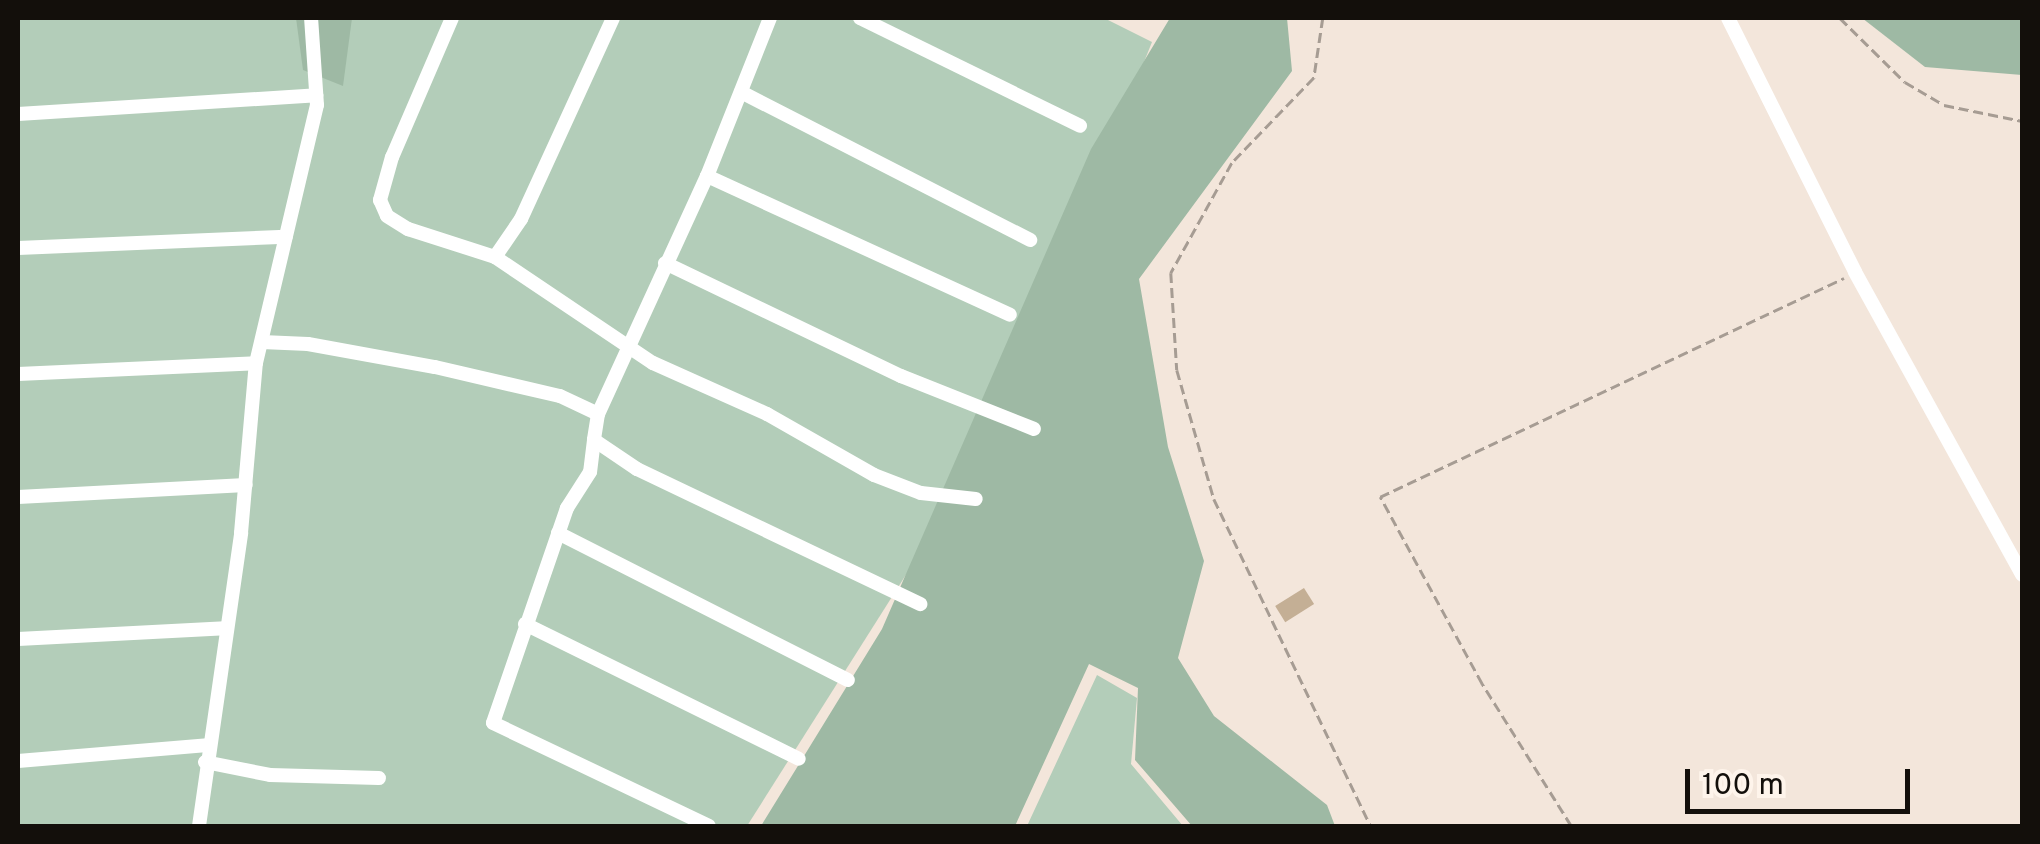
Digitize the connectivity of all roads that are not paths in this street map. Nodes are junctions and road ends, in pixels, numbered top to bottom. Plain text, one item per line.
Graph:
1 (311, 18) edge
2 (452, 18) edge
3 (613, 18) edge
4 (770, 18) edge
5 (860, 18) edge
6 (1728, 18) edge
7 (741, 92) junction
8 (316, 96) junction
9 (18, 114) edge
10 (1080, 126) dead end
11 (707, 176) junction
12 (286, 237) junction
13 (1030, 240) dead end
14 (18, 248) edge
15 (495, 257) junction
16 (665, 263) junction
17 (1010, 314) dead end
18 (262, 342) junction
19 (630, 348) junction
20 (256, 364) junction
21 (18, 374) edge
22 (598, 414) junction
23 (1034, 429) dead end
24 (594, 440) junction
25 (246, 485) junction
26 (18, 497) edge
27 (976, 500) dead end
28 (558, 533) junction
29 (2022, 576) edge
30 (920, 604) dead end
31 (525, 624) junction
32 (225, 628) junction
33 (18, 638) edge
34 (848, 680) dead end
35 (207, 745) junction
36 (799, 759) dead end
37 (18, 760) edge
38 (205, 762) junction
39 (379, 778) dead end
40 (199, 826) edge
41 (709, 826) edge

1 - 8 street
2 - 15 street
3 - 15 street
4 - 7 street
5 - 10 street
6 - 29 street
7 - 11 street
7 - 13 street
8 - 9 street
8 - 12 street
11 - 16 street
11 - 17 street
12 - 14 street
12 - 18 street
15 - 19 street
16 - 19 street
16 - 23 street
18 - 20 street
18 - 22 street
19 - 22 street
19 - 27 street
20 - 21 street
20 - 25 street
22 - 24 street
24 - 28 street
24 - 30 street
25 - 26 street
25 - 32 street
28 - 31 street
28 - 34 street
31 - 36 street
31 - 41 street
32 - 33 street
32 - 35 street
35 - 37 street
35 - 38 street
38 - 39 street
38 - 40 street

